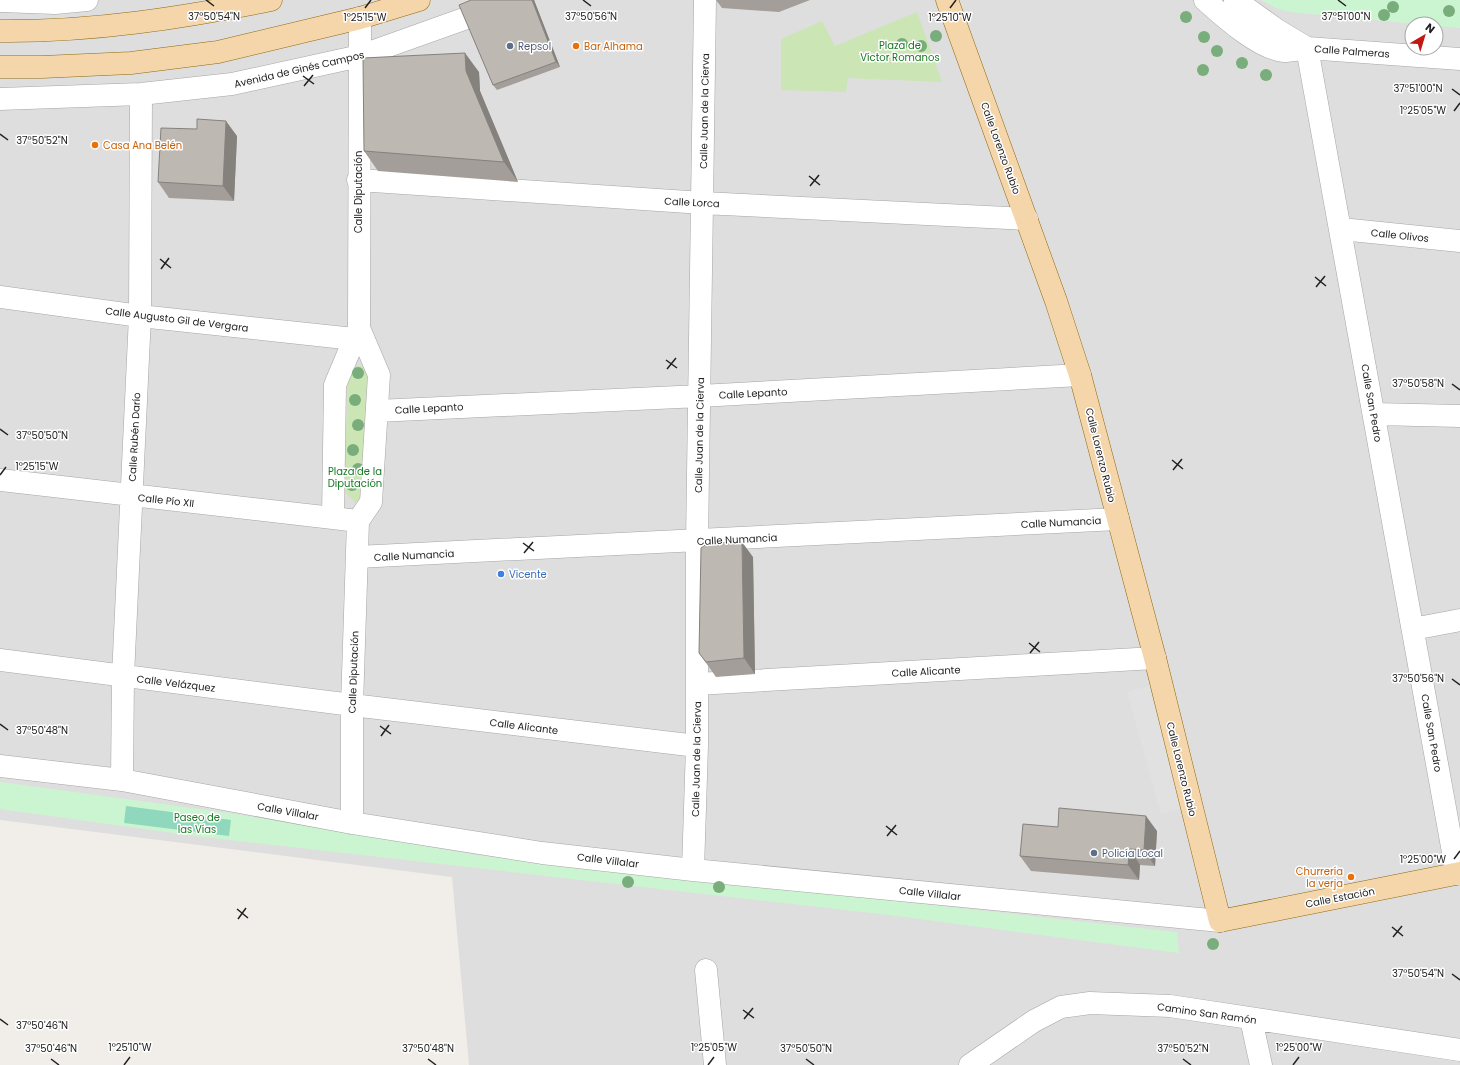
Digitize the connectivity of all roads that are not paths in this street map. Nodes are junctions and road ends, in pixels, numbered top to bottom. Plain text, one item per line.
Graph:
1 (87, 0) edge
2 (271, 0) edge
3 (420, 0) edge
4 (517, 0) edge
5 (705, 0) edge
6 (947, 0) edge
7 (1205, 0) edge
8 (1235, 0) edge
9 (0, 1) edge
10 (55, 1) edge
11 (360, 18) junction
12 (0, 31) edge
13 (1307, 48) junction
14 (360, 56) junction
15 (1460, 59) edge
16 (0, 67) edge
17 (142, 94) junction
18 (0, 99) edge
19 (358, 180) junction
20 (703, 203) junction
21 (1026, 219) junction
22 (1341, 229) junction
23 (1460, 241) edge
24 (0, 297) edge
25 (140, 316) junction
26 (356, 334) junction
27 (1080, 375) junction
28 (700, 396) junction
29 (377, 411) junction
30 (1374, 414) junction
31 (1460, 416) edge
32 (0, 480) edge
33 (131, 496) junction
34 (333, 518) junction
35 (1118, 519) junction
36 (358, 521) junction
37 (697, 542) junction
38 (357, 558) junction
39 (1460, 620) edge
40 (1413, 628) junction
41 (1155, 658) junction
42 (0, 660) edge
43 (123, 676) junction
44 (697, 684) junction
45 (352, 706) junction
46 (697, 746) junction
47 (0, 766) edge
48 (122, 780) junction
49 (352, 823) junction
50 (693, 870) junction
51 (1458, 874) edge
52 (1220, 921) junction
53 (706, 970) dead end
54 (1251, 1019) junction
55 (1460, 1050) edge
56 (715, 1065) edge
57 (970, 1065) edge
58 (1261, 1065) edge

1 - 10 street
2 - 12 main road
3 - 11 main road
4 - 14 street, Avenida de Ginés Campos
5 - 20 street, Calle Juan de la Cierva
6 - 21 main road, Calle Lorenzo Rubio
7 - 13 street
8 - 13 street, Calle Palmeras
9 - 10 street
11 - 14 street, Calle Diputación
11 - 16 main road
13 - 15 street, Calle Palmeras
13 - 22 street, Calle San Pedro
14 - 17 street, Avenida de Ginés Campos
14 - 19 street, Calle Diputación
17 - 18 street, Avenida de Ginés Campos
17 - 25 street, Calle Rubén Darío
19 - 20 street, Calle Lorca
19 - 26 street, Calle Diputación
20 - 21 street, Calle Lorca
20 - 28 street, Calle Juan de la Cierva
21 - 27 main road, Calle Lorenzo Rubio
22 - 23 street, Calle Olivos
22 - 30 street, Calle San Pedro
24 - 25 street, Calle Augusto Gil de Vergara
25 - 26 street, Calle Augusto Gil de Vergara
25 - 33 street, Calle Rubén Darío
26 - 29 street
26 - 34 street
27 - 28 street, Calle Lepanto
27 - 35 main road, Calle Lorenzo Rubio
28 - 29 street, Calle Lepanto
28 - 37 street, Calle Juan de la Cierva
29 - 36 street
30 - 31 street
30 - 40 street, Calle San Pedro
32 - 33 street, Calle Pío XII
33 - 34 street, Calle Pío XII
33 - 43 street, Calle Rubén Darío
34 - 36 street
35 - 37 street, Calle Numancia
35 - 41 main road, Calle Lorenzo Rubio
36 - 38 street, Calle Diputación
37 - 38 street, Calle Numancia
37 - 44 street, Calle Juan de la Cierva
38 - 45 street, Calle Diputación
39 - 40 street
40 - 51 street, Calle San Pedro
41 - 44 street, Calle Alicante
41 - 52 main road, Calle Lorenzo Rubio
42 - 43 street, Calle Velázquez
43 - 45 street, Calle Velázquez
43 - 48 street, Calle Rubén Darío
44 - 46 street, Calle Juan de la Cierva
45 - 46 street, Calle Alicante
45 - 49 street, Calle Diputación
46 - 50 street, Calle Juan de la Cierva
47 - 48 street, Calle Villalar
48 - 49 street, Calle Villalar
49 - 50 street, Calle Villalar
50 - 52 street, Calle Villalar
51 - 52 main road, Calle Estación
53 - 56 street
54 - 55 street, Camino San Ramón
54 - 57 street, Camino San Ramón
54 - 58 street

